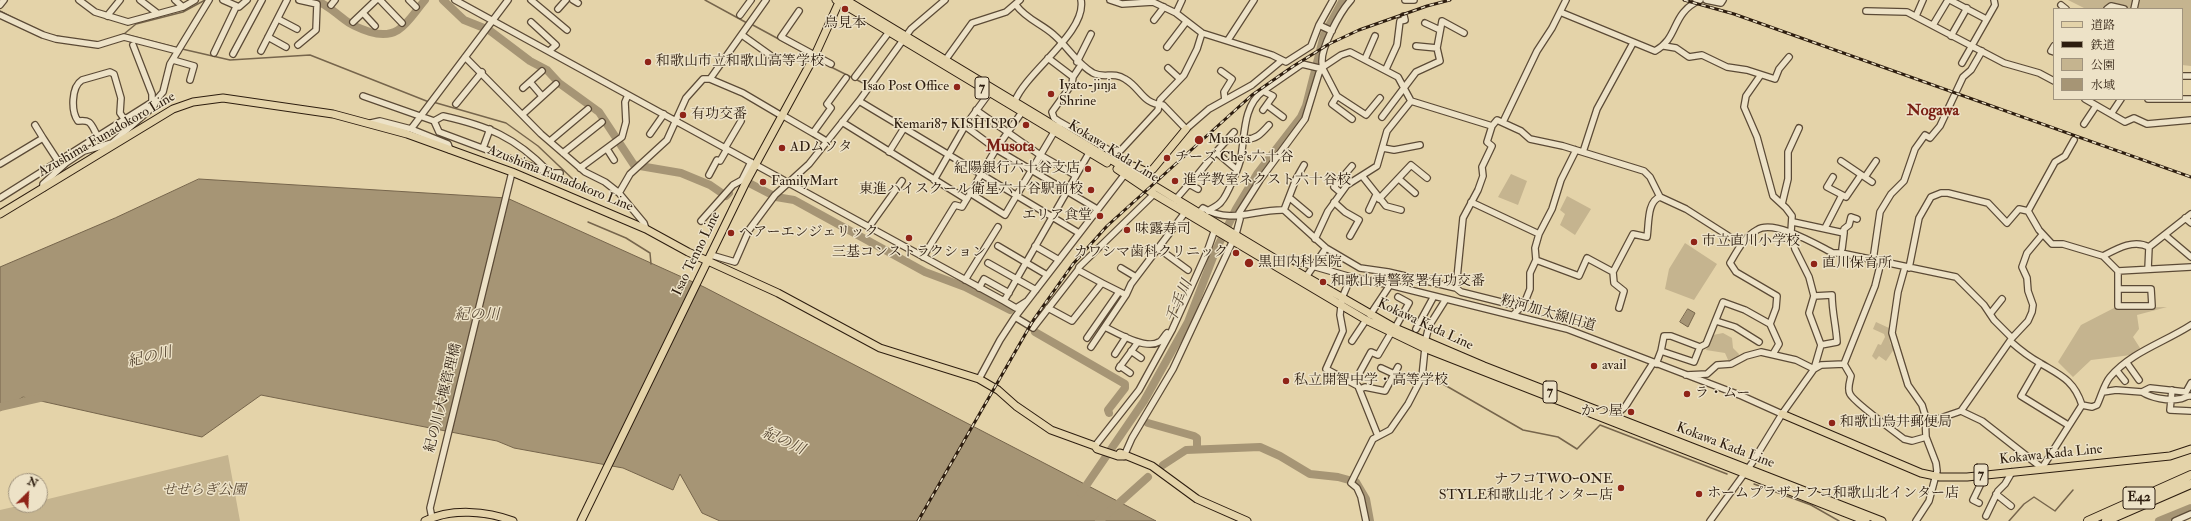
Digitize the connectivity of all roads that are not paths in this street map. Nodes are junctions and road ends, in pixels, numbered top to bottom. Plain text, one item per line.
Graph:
1 (4, 0) edge
2 (79, 0) edge
3 (120, 0) edge
4 (140, 0) edge
5 (175, 0) edge
6 (195, 0) edge
7 (209, 0) edge
8 (223, 0) edge
9 (247, 0) edge
10 (262, 0) edge
11 (288, 0) edge
12 (299, 0) edge
13 (335, 0) edge
14 (376, 0) edge
15 (380, 0) edge
16 (409, 0) edge
17 (455, 0) edge
18 (508, 0) edge
19 (531, 0) edge
20 (566, 0) edge
21 (751, 0) edge
22 (766, 0) edge
23 (944, 0) edge
24 (1081, 0) edge
25 (1110, 0) edge
26 (1182, 0) edge
27 (1254, 0) edge
28 (1333, 0) edge
29 (1351, 0) edge
30 (1405, 0) edge
31 (1414, 0) edge
32 (1566, 0) edge
33 (1700, 0) edge
34 (1706, 0) edge
35 (1723, 0) edge
36 (1923, 0) edge
37 (1949, 0) edge
38 (1994, 0) edge
39 (840, 1) edge
40 (1139, 1) edge
41 (1153, 1) edge
42 (317, 2) edge
43 (1018, 2) edge
44 (1131, 2) edge
45 (0, 5) edge
46 (331, 5) dead end
47 (2061, 5) dead end
48 (184, 7) junction
49 (236, 7) junction
50 (416, 7) dead end
51 (1164, 7) junction
52 (1967, 8) junction
53 (2065, 8) edge
54 (2108, 8) edge
55 (2120, 8) edge
56 (558, 9) dead end
57 (799, 10) dead end
58 (1866, 11) dead end
59 (1560, 12) junction
60 (157, 13) junction
61 (363, 13) junction
62 (1176, 13) junction
63 (0, 15) edge
64 (740, 15) dead end
65 (107, 16) junction
66 (1404, 16) dead end
67 (1916, 16) junction
68 (278, 19) junction
69 (492, 20) junction
70 (1154, 20) dead end
71 (1986, 20) junction
72 (353, 22) dead end
73 (531, 22) dead end
74 (1186, 22) junction
75 (402, 23) dead end
76 (1426, 24) dead end
77 (1933, 25) junction
78 (375, 26) dead end
79 (1320, 26) junction
80 (297, 29) dead end
81 (567, 30) dead end
82 (1440, 30) junction
83 (1331, 31) junction
84 (889, 32) junction
85 (1464, 32) dead end
86 (1202, 33) junction
87 (1091, 34) dead end
88 (742, 35) junction
89 (1374, 36) dead end
90 (1951, 36) junction
91 (268, 37) junction
92 (904, 38) junction
93 (1228, 40) junction
94 (1633, 43) junction
95 (1062, 44) junction
96 (133, 45) dead end
97 (298, 45) dead end
98 (1416, 46) dead end
99 (1664, 46) junction
100 (1971, 46) junction
101 (286, 47) dead end
102 (1168, 47) dead end
103 (1437, 48) junction
104 (179, 49) junction
105 (261, 51) dead end
106 (549, 51) junction
107 (1982, 52) junction
108 (214, 53) dead end
109 (233, 54) dead end
110 (770, 54) dead end
111 (815, 56) junction
112 (465, 57) junction
113 (1789, 57) dead end
114 (1048, 58) junction
115 (1365, 59) junction
116 (173, 60) junction
117 (1281, 61) junction
118 (944, 62) junction
119 (1962, 63) dead end
120 (831, 64) dead end
121 (1079, 64) junction
122 (1321, 67) junction
123 (1168, 68) dead end
124 (1386, 69) junction
125 (542, 71) dead end
126 (1221, 71) dead end
127 (482, 72) junction
128 (1073, 76) junction
129 (1760, 76) junction
130 (855, 77) dead end
131 (846, 78) dead end
132 (710, 79) junction
133 (1180, 79) junction
134 (190, 80) dead end
135 (2053, 80) edge
136 (530, 82) junction
137 (556, 84) dead end
138 (523, 88) dead end
139 (1404, 88) junction
140 (1263, 91) junction
141 (163, 92) junction
142 (990, 92) junction
143 (152, 94) junction
144 (628, 95) junction
145 (363, 96) dead end
146 (542, 96) junction
147 (1337, 96) junction
148 (1380, 98) dead end
149 (155, 100) junction
150 (1225, 100) junction
151 (2087, 100) edge
152 (2120, 100) edge
153 (859, 101) junction
154 (1015, 101) junction
155 (1411, 102) junction
156 (456, 104) dead end
157 (1158, 105) junction
158 (1267, 105) junction
159 (2096, 106) junction
160 (588, 109) dead end
161 (976, 110) junction
162 (1263, 110) dead end
163 (1022, 112) junction
164 (522, 114) junction
165 (664, 114) junction
166 (2111, 114) junction
167 (421, 115) junction
168 (782, 116) junction
169 (1283, 117) dead end
170 (1382, 117) dead end
171 (125, 120) junction
172 (675, 120) junction
173 (1352, 120) dead end
174 (2191, 120) edge
175 (434, 121) junction
176 (741, 121) dead end
177 (602, 122) dead end
178 (842, 122) junction
179 (1503, 122) junction
180 (372, 123) junction
181 (2084, 124) dead end
182 (1269, 125) dead end
183 (35, 126) dead end
184 (965, 126) junction
185 (1057, 126) junction
186 (1492, 126) junction
187 (904, 128) junction
188 (1799, 128) dead end
189 (411, 129) junction
190 (490, 129) junction
191 (1186, 129) junction
192 (1234, 132) dead end
193 (814, 133) junction
194 (1007, 133) junction
195 (650, 134) dead end
196 (98, 137) junction
197 (43, 138) junction
198 (1244, 139) junction
199 (2074, 140) dead end
200 (550, 141) junction
201 (826, 141) junction
202 (113, 144) junction
203 (1420, 145) dead end
204 (483, 148) junction
205 (1383, 148) junction
206 (83, 149) junction
207 (606, 149) junction
208 (726, 149) junction
209 (996, 149) junction
210 (450, 150) junction
211 (1576, 150) junction
212 (563, 152) junction
213 (889, 152) junction
214 (1216, 152) junction
215 (1583, 152) junction
216 (1089, 153) junction
217 (948, 155) junction
218 (1040, 155) junction
219 (614, 160) dead end
220 (58, 161) junction
221 (1841, 161) dead end
222 (1876, 161) dead end
223 (753, 163) junction
224 (0, 164) edge
225 (1304, 165) dead end
226 (1352, 166) dead end
227 (580, 168) junction
228 (1236, 169) junction
229 (1031, 170) junction
230 (1126, 172) junction
231 (549, 173) junction
232 (560, 173) dead end
233 (981, 174) junction
234 (511, 175) junction
235 (709, 175) dead end
236 (1075, 176) junction
237 (1863, 176) junction
238 (1363, 177) junction
239 (1833, 177) dead end
240 (1427, 178) dead end
241 (1399, 179) junction
242 (934, 180) junction
243 (902, 181) dead end
244 (1872, 182) dead end
245 (789, 183) junction
246 (1190, 184) junction
247 (43, 188) junction
248 (1198, 189) dead end
249 (1066, 191) junction
250 (0, 192) edge
251 (7, 193) junction
252 (619, 193) junction
253 (970, 193) junction
254 (1341, 193) junction
255 (1416, 193) dead end
256 (1154, 194) junction
257 (1842, 195) junction
258 (1016, 196) junction
259 (1378, 197) junction
260 (1660, 197) junction
261 (0, 198) edge
262 (1290, 198) junction
263 (966, 199) junction
264 (1176, 199) junction
265 (0, 201) edge
266 (1334, 202) junction
267 (1472, 202) junction
268 (1365, 203) dead end
269 (1782, 204) junction
270 (1097, 209) junction
271 (1187, 209) junction
272 (1284, 210) junction
273 (1401, 210) dead end
274 (1208, 211) junction
275 (2028, 211) junction
276 (1199, 213) junction
277 (0, 214) edge
278 (1309, 214) dead end
279 (2191, 214) edge
280 (1238, 216) junction
281 (1052, 217) junction
282 (2185, 218) junction
283 (1857, 219) dead end
284 (701, 221) dead end
285 (1792, 222) junction
286 (2191, 223) edge
287 (869, 227) junction
288 (998, 227) dead end
289 (1217, 228) junction
290 (1825, 228) junction
291 (646, 229) junction
292 (1791, 232) junction
293 (1079, 233) junction
294 (1844, 233) junction
295 (1539, 234) junction
296 (2042, 235) junction
297 (2165, 235) junction
298 (1234, 236) junction
299 (1350, 236) dead end
300 (1315, 239) junction
301 (1741, 244) junction
302 (998, 246) dead end
303 (1035, 246) junction
304 (1158, 248) junction
305 (1326, 248) junction
306 (2149, 248) junction
307 (1842, 249) dead end
308 (923, 256) junction
309 (2103, 256) junction
310 (2191, 257) edge
311 (709, 260) junction
312 (1058, 260) junction
313 (1536, 260) junction
314 (1873, 260) junction
315 (1026, 262) junction
316 (1881, 262) junction
317 (988, 263) dead end
318 (1284, 264) junction
319 (1313, 267) junction
320 (1121, 268) dead end
321 (1360, 268) junction
322 (1907, 268) junction
323 (2191, 268) edge
324 (2148, 269) junction
325 (1078, 270) junction
326 (1188, 270) dead end
327 (2118, 270) junction
328 (1613, 272) junction
329 (1047, 275) junction
330 (1353, 276) junction
331 (1136, 277) junction
332 (1306, 277) junction
333 (1016, 279) junction
334 (965, 280) junction
335 (1102, 283) junction
336 (1390, 285) junction
337 (979, 288) junction
338 (1406, 289) junction
339 (2118, 289) junction
340 (1036, 290) junction
341 (1458, 290) junction
342 (1119, 292) junction
343 (1008, 293) junction
344 (1126, 295) junction
345 (1434, 296) junction
346 (1814, 296) junction
347 (1446, 299) junction
348 (2002, 299) dead end
349 (1004, 301) junction
350 (1027, 301) junction
351 (1341, 301) junction
352 (1455, 301) junction
353 (1521, 307) junction
354 (1048, 308) junction
355 (1619, 308) dead end
356 (1990, 314) junction
357 (1513, 315) junction
358 (1015, 317) junction
359 (1368, 317) junction
360 (1716, 321) junction
361 (1174, 324) junction
362 (1770, 324) junction
363 (2191, 325) edge
364 (1105, 327) junction
365 (1416, 330) dead end
366 (1393, 331) junction
367 (1087, 338) dead end
368 (1126, 338) junction
369 (2011, 340) junction
370 (1352, 341) dead end
371 (1138, 342) junction
372 (1759, 342) dead end
373 (1425, 345) junction
374 (1821, 345) junction
375 (1091, 347) dead end
376 (1700, 347) junction
377 (1131, 351) junction
378 (1661, 351) junction
379 (1115, 354) dead end
380 (1773, 354) junction
381 (1141, 358) dead end
382 (1654, 363) junction
383 (2040, 363) junction
384 (2127, 363) junction
385 (1844, 364) junction
386 (1398, 367) dead end
387 (1381, 368) dead end
388 (1814, 368) junction
389 (2117, 371) junction
390 (1360, 372) dead end
391 (1130, 373) dead end
392 (1394, 374) junction
393 (1685, 375) junction
394 (979, 379) junction
395 (2139, 380) dead end
396 (2125, 381) dead end
397 (2191, 383) edge
398 (1360, 389) junction
399 (2172, 390) junction
400 (2103, 392) junction
401 (2142, 392) junction
402 (2191, 396) edge
403 (2170, 399) junction
404 (2082, 405) junction
405 (1961, 411) junction
406 (2191, 411) edge
407 (1782, 414) junction
408 (1611, 419) junction
409 (1926, 423) junction
410 (2068, 425) junction
411 (1926, 437) junction
412 (1374, 439) junction
413 (1097, 447) junction
414 (2191, 449) edge
415 (1120, 454) junction
416 (2042, 468) junction
417 (1746, 471) junction
418 (2012, 472) junction
419 (1985, 475) junction
420 (2191, 475) edge
421 (1934, 477) junction
422 (2191, 484) edge
423 (1996, 494) junction
424 (1979, 503) dead end
425 (2011, 506) dead end
426 (2191, 514) edge
427 (1986, 516) dead end
428 (428, 519) edge
429 (513, 521) edge
430 (581, 521) edge
431 (1248, 521) edge
432 (1366, 521) edge
433 (1710, 521) edge
434 (1866, 521) edge
435 (1882, 521) edge
436 (1916, 521) edge
437 (2088, 521) edge
438 (2106, 521) edge
439 (2175, 521) edge

1 - 45 street
2 - 65 street
3 - 65 street
4 - 60 street
5 - 48 street
6 - 48 street
7 - 104 street
8 - 49 street
9 - 49 street
10 - 109 street
11 - 68 street
12 - 42 street
13 - 46 street
14 - 61 street
15 - 75 street
16 - 50 street
17 - 69 street
18 - 69 street
19 - 81 street
20 - 56 street
21 - 64 street
22 - 88 street
23 - 92 street
24 - 95 street
25 - 44 street
26 - 62 street
27 - 93 street
28 - 79 street
29 - 83 street
30 - 31 street
32 - 59 street
33 - 99 street
34 - 35 street
36 - 67 street
37 - 52 street
37 - 77 street
38 - 71 street
39 - 84 main road, Kokawa Kada Line / 7
39 - 92 main road, Kokawa Kada Line / 7
39 - 111 main road, Isao Tenno Line
40 - 41 street
40 - 44 street
41 - 51 street
42 - 97 street
43 - 95 street
43 - 118 street
47 - 53 street
48 - 60 street
49 - 108 street
51 - 62 street
51 - 70 street
52 - 71 street
52 - 90 street
54 - 55 street
57 - 111 street
58 - 67 street
59 - 94 street
59 - 179 street
60 - 65 street
61 - 72 street
61 - 78 street
62 - 74 street
63 - 104 street
66 - 124 street
67 - 77 street
68 - 80 street
68 - 91 street
69 - 106 street
69 - 112 street
71 - 100 street
73 - 106 street
74 - 86 street
74 - 102 street
76 - 82 street
77 - 90 street
79 - 83 street
79 - 117 street
82 - 85 street
82 - 103 street
83 - 122 street
84 - 92 main road, Kokawa Kada Line / 7
84 - 130 street
86 - 93 street
86 - 133 street
87 - 121 street
88 - 110 street
88 - 132 street
89 - 115 street
90 - 100 street
91 - 101 street
91 - 105 street
92 - 118 main road, Kokawa Kada Line / 7
92 - 153 street
93 - 117 street
94 - 99 street
94 - 215 street
95 - 114 street
95 - 121 street
96 - 143 street
98 - 103 street
99 - 129 street
100 - 107 street
100 - 119 street
103 - 139 street
104 - 116 street
106 - 144 street
107 - 135 street
107 - 314 street
111 - 120 street
111 - 168 main road, Isao Tenno Line
112 - 127 street
112 - 167 street
113 - 129 street
114 - 128 street
114 - 154 street
115 - 122 street
115 - 124 street
116 - 134 street
116 - 141 street
117 - 150 street
118 - 142 main road, Kokawa Kada Line / 7
118 - 154 main road, Kokawa Kada Line / 7
121 - 128 street
121 - 157 street
122 - 140 street
122 - 147 street
122 - 280 street
123 - 133 street
124 - 139 street
125 - 136 street
126 - 150 street
127 - 156 street
127 - 164 street
128 - 185 street
129 - 269 street
131 - 193 street
132 - 168 street
132 - 172 street
133 - 157 street
136 - 138 street
136 - 146 street
137 - 146 street
139 - 155 street
139 - 170 street
140 - 158 street
140 - 198 street
141 - 143 street
141 - 149 street
142 - 161 street
142 - 163 main road, Kokawa Kada Line / 7
143 - 149 street
144 - 165 street
144 - 207 street
145 - 167 street
146 - 164 street
147 - 148 street
147 - 173 street
149 - 171 street
149 - 202 street
150 - 191 street
151 - 159 street
152 - 166 street
153 - 178 street
153 - 187 street
154 - 185 main road, Kokawa Kada Line / 7
155 - 186 street
155 - 205 street
157 - 185 street
157 - 191 street
158 - 162 street
158 - 169 street
159 - 166 street
159 - 181 street
160 - 200 street
161 - 184 street
161 - 194 street
163 - 185 main road, Kokawa Kada Line / 7
163 - 194 street
164 - 200 street
165 - 172 street
165 - 195 street
166 - 174 street
167 - 175 street
167 - 189 street
168 - 193 street
168 - 223 main road, Isao Tenno Line
171 - 196 street
171 - 196 street
172 - 208 street
172 - 252 street
175 - 190 street
175 - 204 street
176 - 208 street
177 - 212 street
178 - 201 street
178 - 213 street
179 - 186 street
179 - 211 street
180 - 189 street
180 - 202 main road, Azushima Funadokoro Line
180 - 210 main road, Azushima Funadokoro Line
182 - 198 street
183 - 197 street
184 - 209 street
184 - 217 street
185 - 216 main road, Kokawa Kada Line / 7
185 - 218 street
185 - 230 main road, Kokawa Kada Line / 7
186 - 267 street
187 - 213 street
187 - 217 street
188 - 269 street
189 - 210 street
190 - 204 street
190 - 231 street
191 - 230 main road
192 - 214 street
193 - 201 street
194 - 209 street
194 - 218 street
196 - 206 street
197 - 220 street
197 - 224 street
198 - 228 street
199 - 275 street
200 - 212 street
201 - 245 street
202 - 206 street
202 - 247 main road, Azushima Funadokoro Line
203 - 205 street
204 - 231 street
205 - 238 street
206 - 220 street
206 - 247 street
207 - 219 street
207 - 227 street
208 - 223 street
208 - 235 street
209 - 229 street
209 - 233 street
210 - 234 main road, Azushima Funadokoro Line
211 - 215 street
211 - 295 street
212 - 227 street
213 - 242 street
214 - 228 street
214 - 246 street
215 - 260 street
216 - 230 main road, Kokawa Kada Line / 7
216 - 236 street
217 - 233 street
217 - 242 street
218 - 229 street
218 - 236 street
220 - 251 street
221 - 237 street
222 - 237 street
223 - 245 street
223 - 284 street
223 - 311 main road, Isao Tenno Line
225 - 262 street
226 - 254 street
227 - 252 street
228 - 274 street
229 - 249 street
229 - 258 street
230 - 256 main road, Kokawa Kada Line / 7
230 - 264 main road, Kokawa Kada Line / 7
230 - 270 street
231 - 232 street
233 - 253 street
233 - 258 street
234 - 291 main road, Azushima Funadokoro Line
234 - 428 street, 紀の川大堰管理橋
236 - 249 street
237 - 244 street
237 - 257 street
238 - 254 street
238 - 259 street
239 - 257 street
240 - 241 street
241 - 255 street
241 - 259 street
242 - 263 street
243 - 287 street
245 - 287 street
245 - 311 street
246 - 248 street
246 - 264 street
247 - 277 main road, Azushima Funadokoro Line
249 - 270 street
249 - 281 street
250 - 251 street
251 - 261 street
251 - 265 street
252 - 291 street
253 - 258 street
253 - 263 street
254 - 266 street
256 - 271 main road, Kokawa Kada Line / 7
256 - 325 street
257 - 290 street
258 - 281 street
259 - 268 street
259 - 273 street
260 - 301 street
260 - 328 street
262 - 272 street
262 - 278 street
263 - 308 street
264 - 271 main road, Kokawa Kada Line / 7
266 - 299 street
266 - 300 street
267 - 295 street
267 - 341 street
269 - 285 street
270 - 293 street
271 - 276 main road, Kokawa Kada Line / 7
271 - 289 main road, Kokawa Kada Line / 7
271 - 304 street
272 - 280 street
272 - 300 street
274 - 276 street
274 - 280 street
275 - 296 street
275 - 322 street
276 - 289 main road, Kokawa Kada Line / 7
279 - 282 street
280 - 298 street
281 - 293 street
281 - 303 street
282 - 286 street
282 - 297 street
283 - 294 street
285 - 290 street
285 - 292 street
287 - 308 street
288 - 334 street
289 - 298 main road, Kokawa Kada Line / 7
289 - 361 street
290 - 294 street
291 - 311 main road, Azushima Funadokoro Line
292 - 301 street
292 - 314 street
292 - 346 street
293 - 312 street
294 - 307 street
295 - 313 street
296 - 309 street
296 - 369 street
297 - 306 street
297 - 310 street
298 - 318 main road, Kokawa Kada Line / 7
298 - 351 main road, Kokawa Kada Line / 7
298 - 415 street
300 - 305 street
301 - 362 street
302 - 315 street
303 - 312 street
303 - 315 street
304 - 326 street
304 - 331 street
305 - 319 street
305 - 321 street
306 - 309 street
306 - 324 street
308 - 334 street
309 - 327 street
311 - 394 main road, Azushima Funadokoro Line
311 - 430 main road, Isao Tenno Line
312 - 329 street
313 - 328 street
313 - 353 street
314 - 316 street
315 - 329 street
315 - 333 street
316 - 322 street
316 - 385 street
317 - 333 street
318 - 319 street, 粉河加太線旧道
318 - 332 main road, Kokawa Kada Line / 7
319 - 330 street, 粉河加太線旧道
319 - 332 street
320 - 331 street
321 - 330 street
321 - 341 street
322 - 356 street
322 - 409 street
323 - 324 street
324 - 327 street
325 - 335 street
325 - 354 street
327 - 339 street
328 - 355 street
329 - 340 street
330 - 336 street, 粉河加太線旧道
330 - 351 street
331 - 344 street
332 - 351 main road, Kokawa Kada Line / 7
333 - 340 street
333 - 343 street
334 - 337 street
335 - 342 street
335 - 354 street
336 - 338 street, 粉河加太線旧道
336 - 359 street
337 - 343 street
337 - 349 street
338 - 345 street, 粉河加太線旧道
338 - 366 street
339 - 339 street
340 - 350 street
341 - 352 street
341 - 353 street
342 - 344 street
342 - 367 street
343 - 349 street
344 - 364 street
345 - 347 street, 粉河加太線旧道
345 - 365 street
346 - 374 street
346 - 374 street
347 - 352 street, 粉河加太線旧道
347 - 373 street
348 - 356 street
349 - 350 street
350 - 358 street
351 - 359 main road, Kokawa Kada Line / 7
351 - 398 street
352 - 357 street, 粉河加太線旧道
353 - 357 street
354 - 358 street
356 - 369 street
357 - 382 street, 粉河加太線旧道
358 - 394 street
359 - 366 main road, Kokawa Kada Line / 7
359 - 370 street
360 - 362 street
360 - 372 street
360 - 376 street
361 - 371 street
361 - 413 street
362 - 380 street
363 - 384 street
364 - 368 street
364 - 375 street
366 - 373 main road, Kokawa Kada Line / 7
366 - 390 street
368 - 371 street
368 - 379 street
369 - 383 street
369 - 405 street
371 - 377 street
373 - 408 main road, Kokawa Kada Line / 7
373 - 412 street
374 - 388 street
376 - 378 street
376 - 378 street
377 - 381 street
377 - 391 street
378 - 382 street
380 - 388 street
380 - 393 street
382 - 393 street, 粉河加太線旧道
382 - 408 street
383 - 404 street
383 - 410 street
384 - 389 street
384 - 395 street
385 - 388 street
385 - 411 street
386 - 392 street
387 - 392 street
388 - 407 street
389 - 396 street
389 - 400 street
392 - 398 street
393 - 407 street, 粉河加太線旧道
394 - 413 main road, Azushima Funadokoro Line
397 - 399 street
398 - 412 street
399 - 401 street
399 - 403 street
400 - 401 street
400 - 404 street
401 - 403 street
402 - 403 street
403 - 406 street
404 - 410 street
405 - 409 street
405 - 416 street
407 - 417 street
407 - 421 main road, Kokawa Kada Line / 7
408 - 417 main road, Kokawa Kada Line / 7
409 - 411 street
410 - 416 street
411 - 421 street
412 - 432 street
413 - 415 main road, Azushima Funadokoro Line
414 - 416 main road, Kokawa Kada Line / 7
415 - 431 main road, Azushima Funadokoro Line
416 - 418 main road, Kokawa Kada Line / 7
417 - 433 street
417 - 434 main road, Kokawa Kada Line / 7
417 - 435 main road, Kokawa Kada Line / 7
418 - 419 main road, Kokawa Kada Line / 7
418 - 423 street
419 - 421 main road, Kokawa Kada Line / 7
419 - 424 street
420 - 437 highway, E42
421 - 436 street
422 - 438 highway, E42
423 - 425 street
423 - 427 street
426 - 439 street
428 - 429 main road

